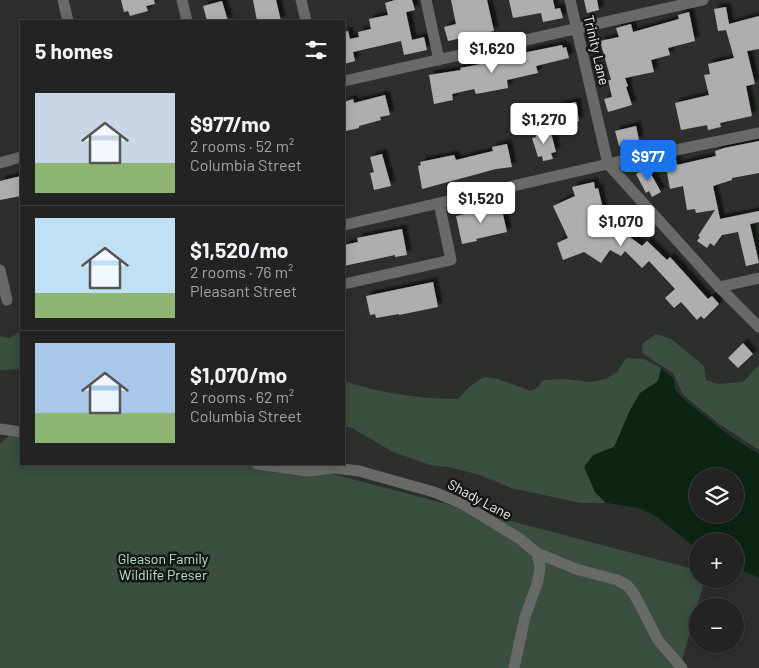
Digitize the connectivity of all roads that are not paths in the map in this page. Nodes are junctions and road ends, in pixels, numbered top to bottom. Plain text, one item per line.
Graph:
1 (63, 0) edge
2 (182, 0) edge
3 (301, 0) edge
4 (426, 0) edge
5 (570, 0) edge
6 (703, 0) edge
7 (68, 20) edge
8 (187, 20) edge
9 (306, 20) edge
10 (576, 29) junction
11 (439, 60) junction
12 (345, 81) edge
13 (759, 133) edge
14 (20, 157) edge
15 (0, 163) edge
16 (608, 164) junction
17 (439, 204) junction
18 (345, 225) edge
19 (0, 270) edge
20 (759, 278) edge
21 (345, 284) edge
22 (719, 287) junction
23 (7, 300) dead end
24 (759, 327) edge
25 (0, 430) edge
26 (20, 432) edge
27 (264, 465) edge
28 (537, 553) junction
29 (514, 668) edge
30 (682, 668) edge

1 - 7 street
2 - 8 street
3 - 9 street
4 - 11 street
5 - 10 street, Trinity Lane
6 - 10 street
10 - 11 street
10 - 16 street, Trinity Lane
11 - 12 street
13 - 16 street
14 - 15 street
16 - 17 street
16 - 22 street
17 - 18 street
17 - 21 street
19 - 23 street
20 - 22 street
22 - 24 street
25 - 26 street
27 - 28 street, Shady Lane
28 - 29 street
28 - 30 street, Shady Lane

